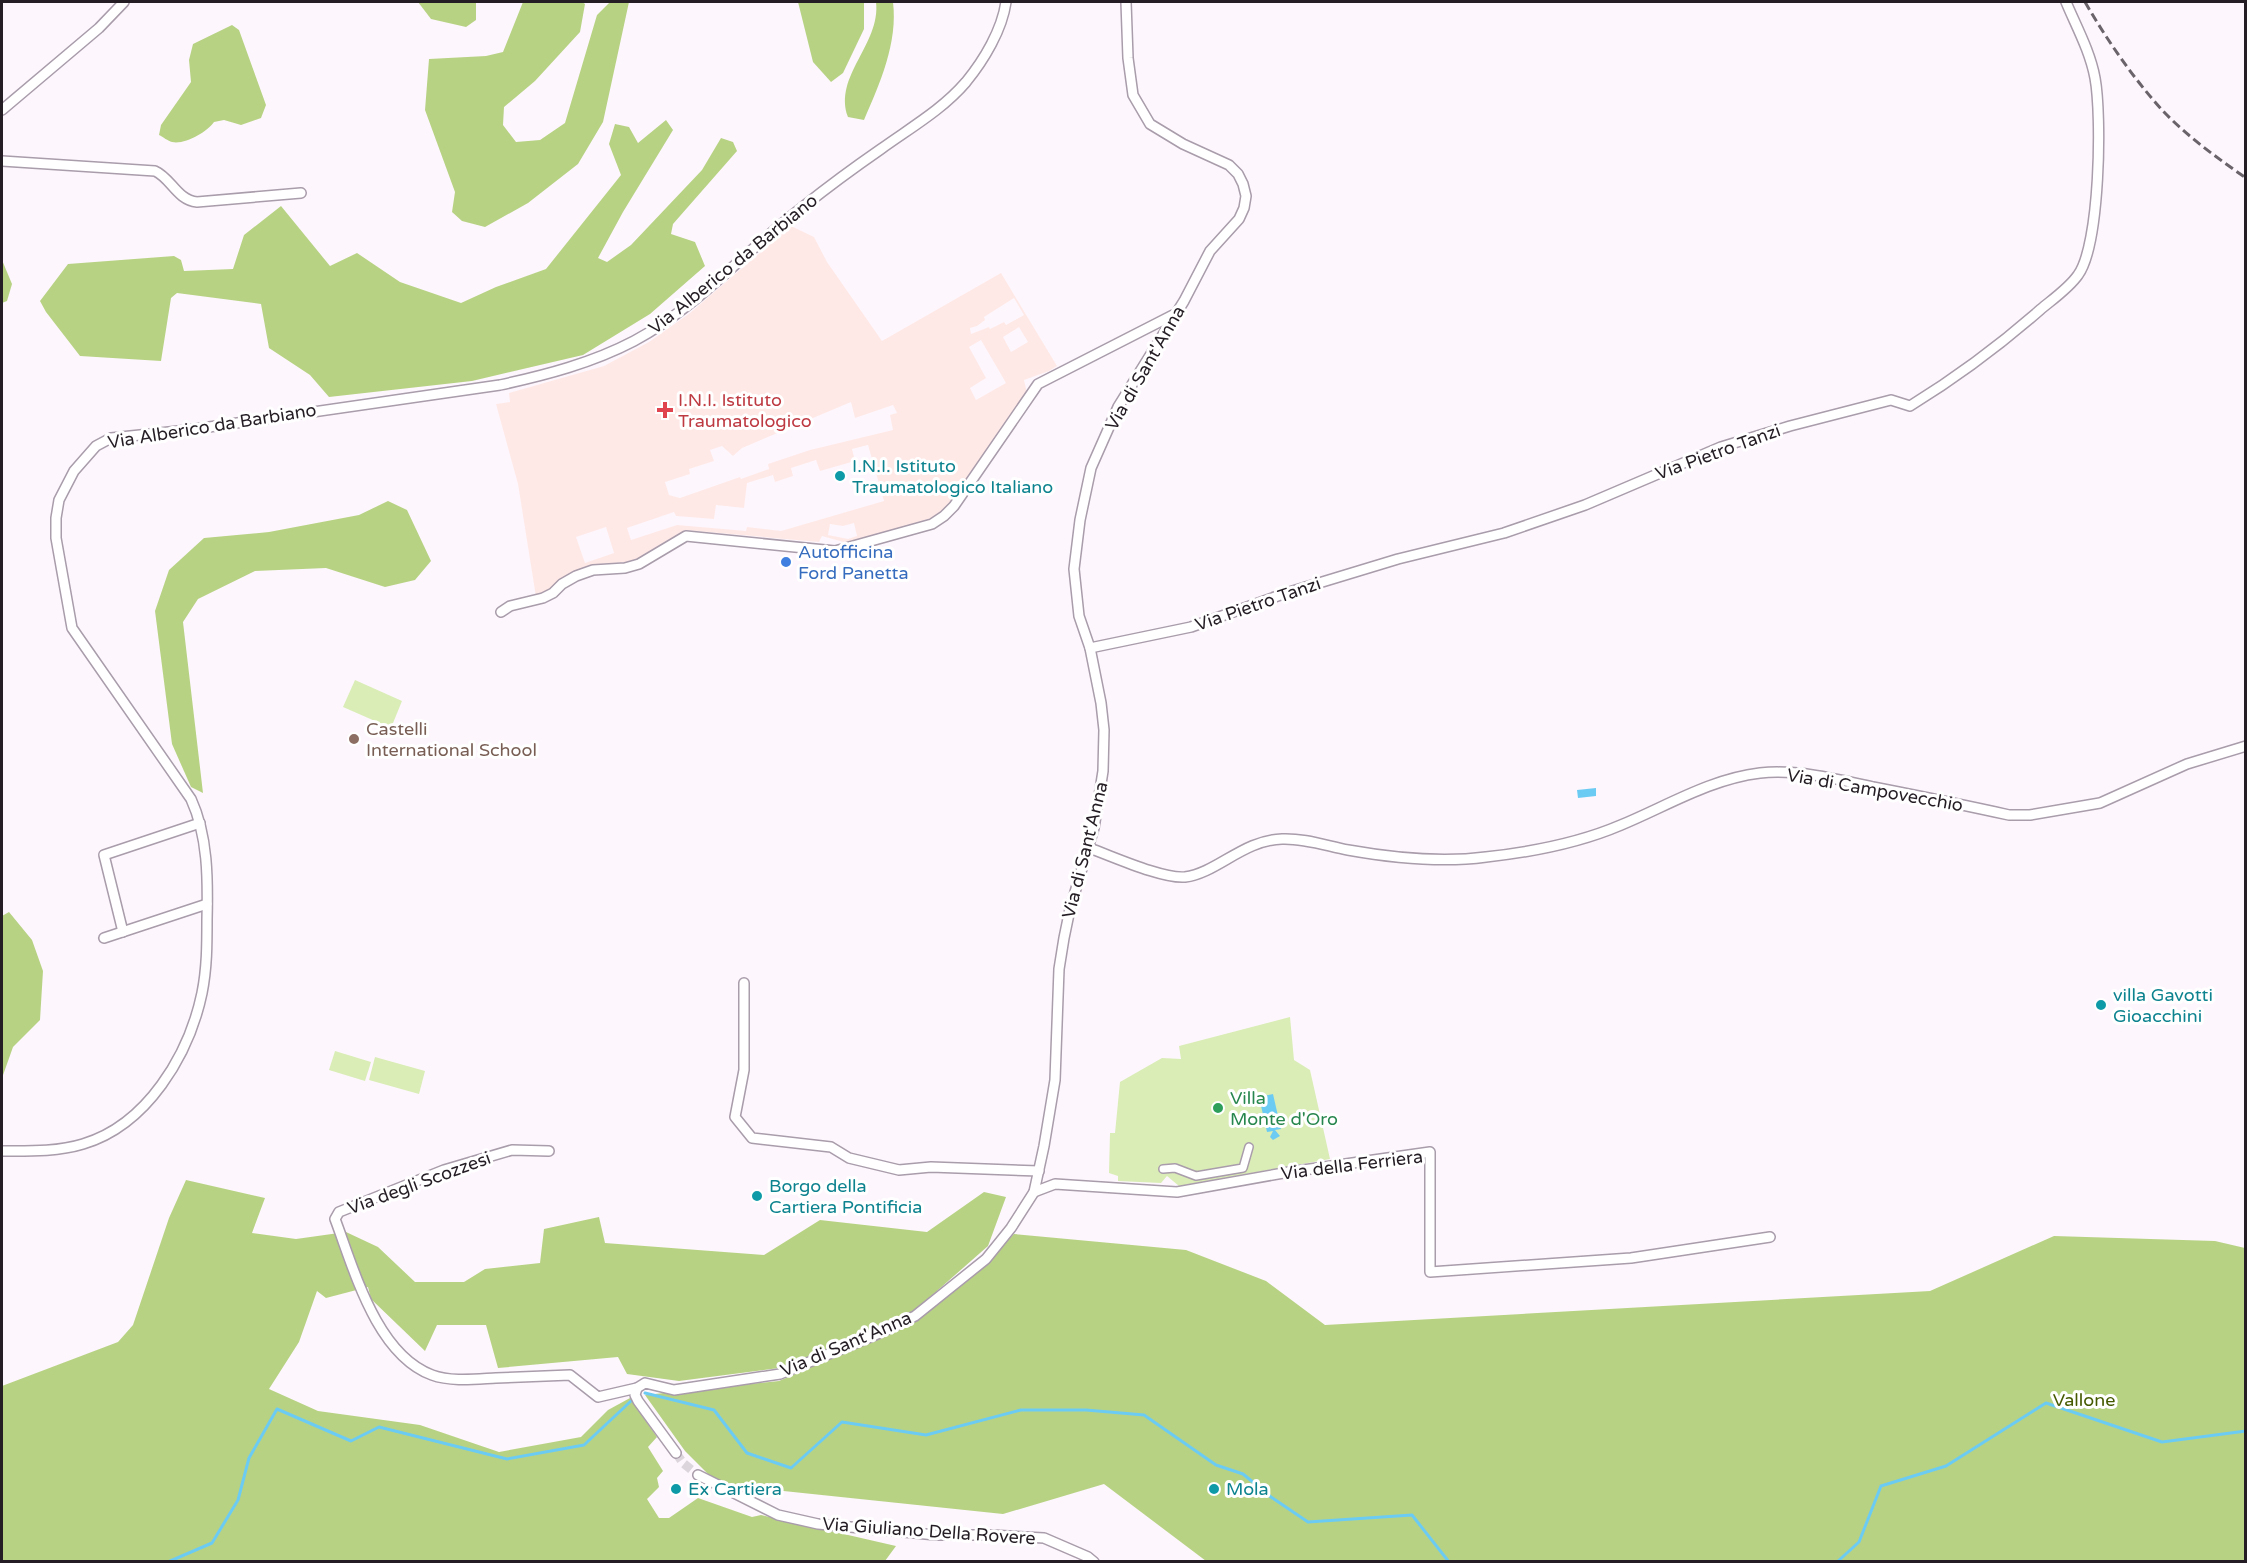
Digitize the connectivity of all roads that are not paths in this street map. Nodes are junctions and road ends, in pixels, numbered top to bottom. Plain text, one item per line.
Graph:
1 (124, 2) edge
2 (1006, 2) edge
3 (1126, 2) edge
4 (2066, 2) edge
5 (2, 110) edge
6 (2, 160) edge
7 (301, 193) dead end
8 (1175, 314) junction
9 (501, 612) dead end
10 (1090, 648) junction
11 (2246, 746) edge
12 (200, 823) junction
13 (1089, 848) junction
14 (207, 904) junction
15 (123, 932) junction
16 (104, 938) dead end
17 (744, 983) dead end
18 (2, 1145) edge
19 (1249, 1147) dead end
20 (2, 1151) edge
21 (23, 1151) junction
22 (549, 1151) dead end
23 (1163, 1169) dead end
24 (1039, 1171) junction
25 (1034, 1192) junction
26 (1770, 1237) dead end
27 (637, 1388) junction
28 (676, 1453) tunnel mouth
29 (698, 1475) tunnel mouth
30 (1094, 1562) edge

1 - 5 street
2 - 12 street, Via Alberico da Barbiano
3 - 8 street, Via di Sant'Anna
4 - 10 street, Via Pietro Tanzi
6 - 7 street
8 - 9 street
8 - 10 street, Via di Sant'Anna
10 - 13 street, Via di Sant'Anna
11 - 13 street, Via di Campovecchio
12 - 14 street, Via Alberico da Barbiano
12 - 15 street
13 - 24 street, Via di Sant'Anna
14 - 15 street
14 - 21 street, Via Alberico da Barbiano
15 - 16 street
17 - 24 street
18 - 21 street, Via Alberico da Barbiano
19 - 23 street
20 - 21 street, Via Alberico da Barbiano
22 - 27 street, Via degli Scozzesi
24 - 25 street, Via di Sant'Anna
25 - 26 street, Via della Ferriera
25 - 27 street, Via di Sant'Anna
27 - 28 street
29 - 30 street, Via Giuliano Della Rovere

